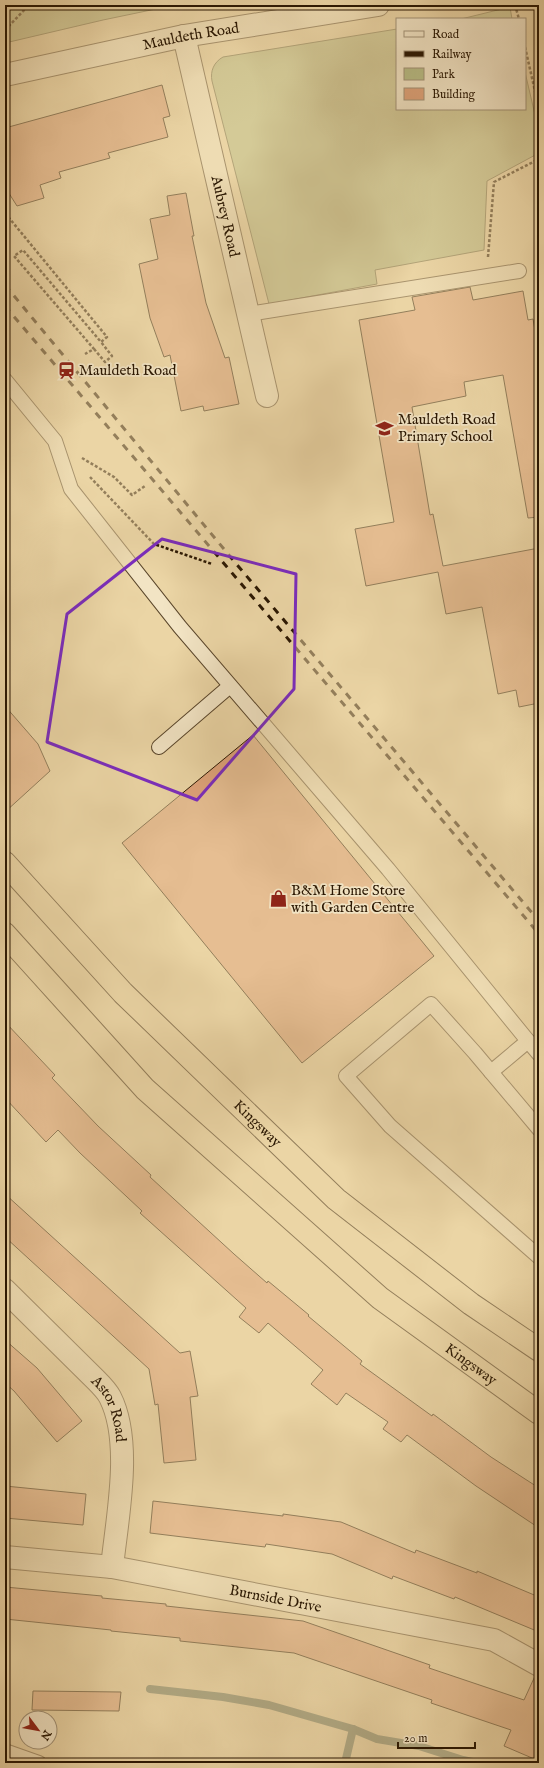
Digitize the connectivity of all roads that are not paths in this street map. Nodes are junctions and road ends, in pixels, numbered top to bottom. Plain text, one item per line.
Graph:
1 (378, 5) edge
2 (184, 36) junction
3 (5, 75) edge
4 (519, 271) dead end
5 (248, 314) junction
6 (5, 380) edge
7 (267, 396) dead end
8 (230, 686) junction
9 (159, 747) dead end
10 (5, 863) edge
11 (5, 934) edge
12 (528, 1041) junction
13 (539, 1054) edge
14 (491, 1072) junction
15 (539, 1129) edge
16 (539, 1257) edge
17 (5, 1290) edge
18 (539, 1350) edge
19 (539, 1414) edge
20 (5, 1557) edge
21 (112, 1567) junction
22 (539, 1665) edge
23 (5, 1751) edge
24 (39, 1763) edge

1 - 2 street, Mauldeth Road
2 - 3 street, Mauldeth Road
2 - 5 street, Aubrey Road
4 - 5 lane
5 - 7 street, Aubrey Road
6 - 8 lane
8 - 9 lane
8 - 12 lane
10 - 18 highway, Kingsway
11 - 19 highway, Kingsway
12 - 13 lane
12 - 14 lane
14 - 15 lane
14 - 16 lane
17 - 21 street, Astor Road
20 - 21 street, Burnside Drive
21 - 22 street, Burnside Drive
23 - 24 lane

